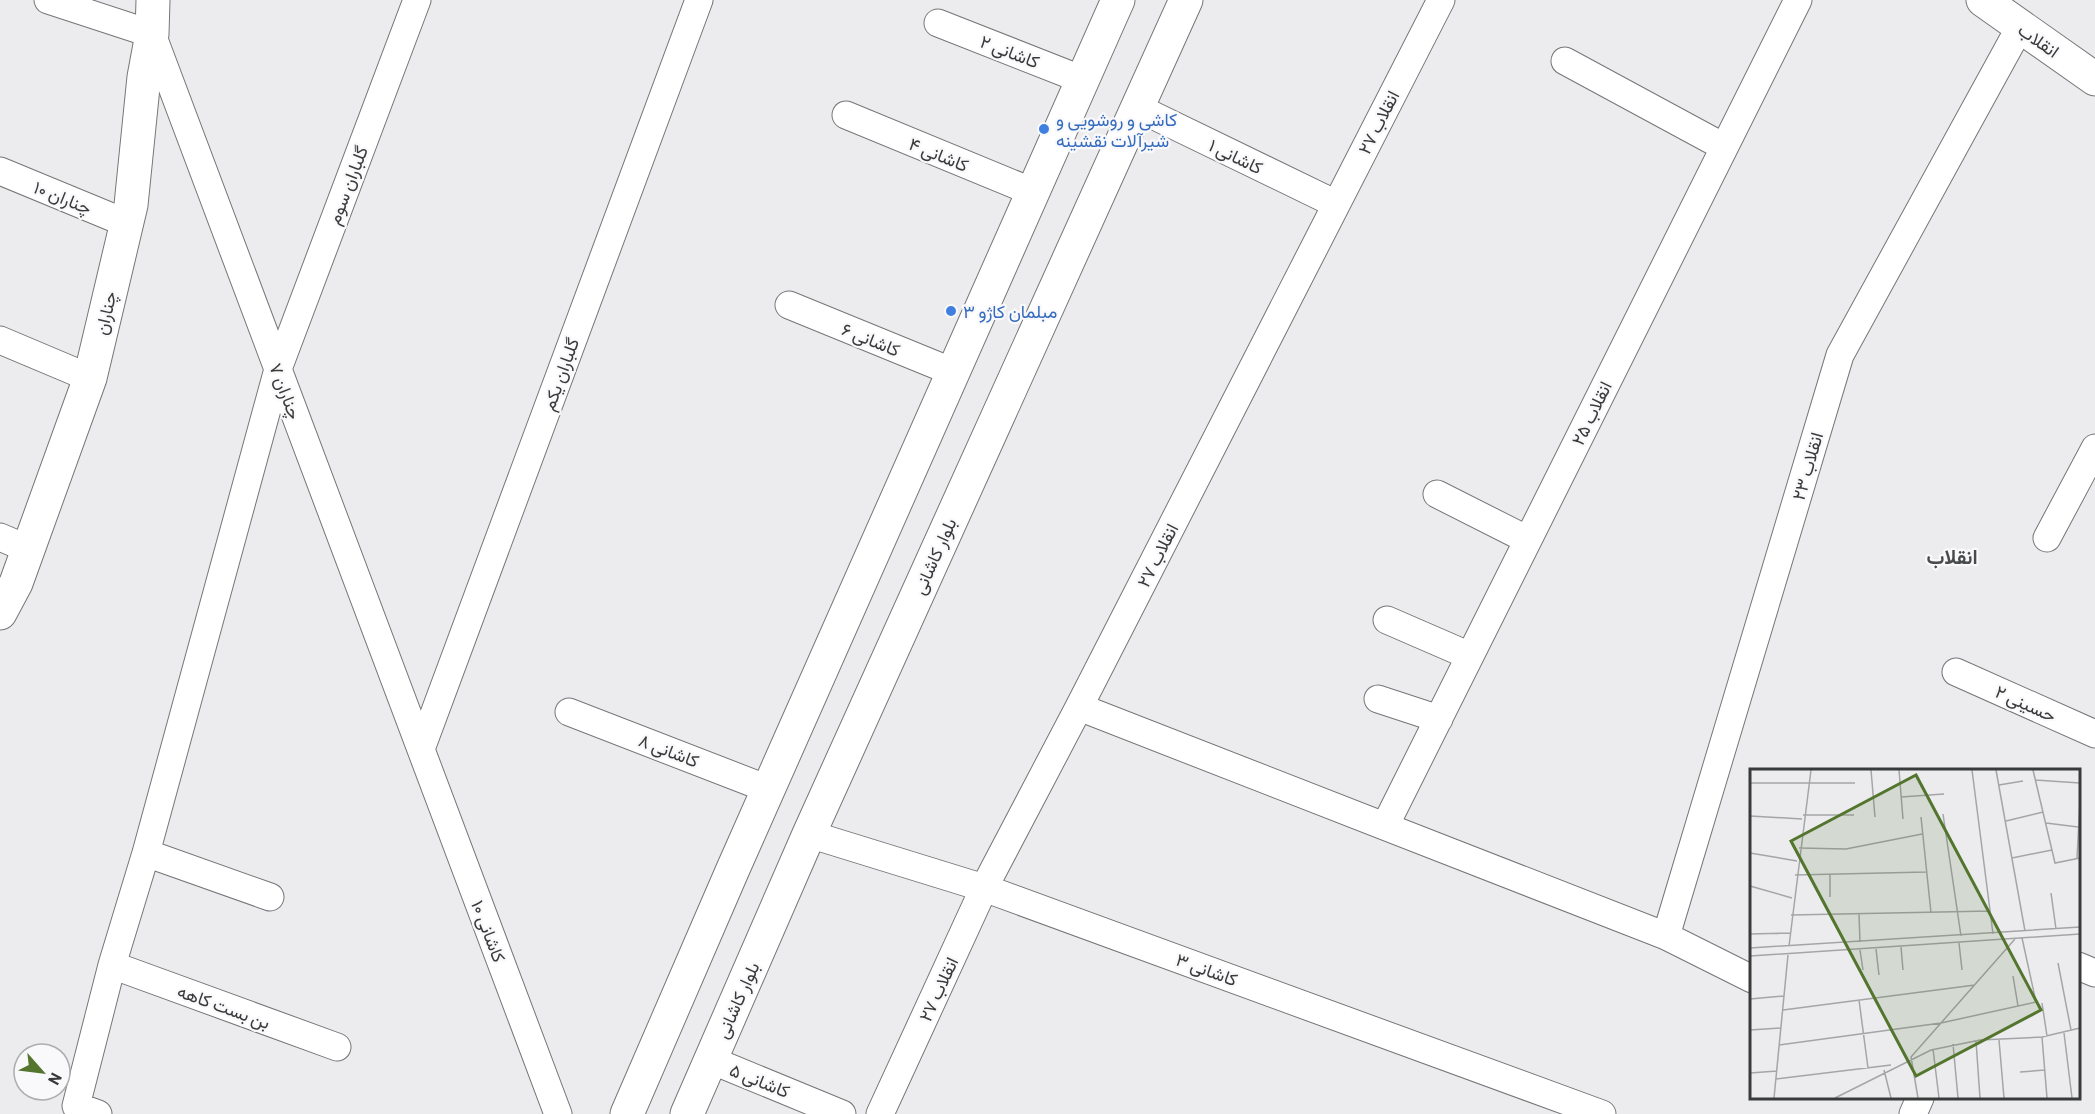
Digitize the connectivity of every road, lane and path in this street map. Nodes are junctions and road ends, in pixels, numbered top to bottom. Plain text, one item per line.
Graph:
1 (48, 0) edge
2 (153, 0) edge
3 (417, 0) edge
4 (699, 0) edge
5 (1118, 0) edge
6 (1186, 0) edge
7 (1441, 0) edge
8 (1798, 0) edge
9 (1983, 0) edge
10 (938, 23) dead end
11 (2020, 27) junction
12 (152, 34) junction
13 (1564, 61) dead end
14 (2095, 79) edge
15 (1083, 80) junction
16 (1136, 107) junction
17 (846, 115) dead end
18 (1724, 147) junction
19 (0, 171) edge
20 (1033, 192) junction
21 (1336, 204) junction
22 (126, 223) junction
23 (789, 305) dead end
24 (0, 340) edge
25 (278, 369) junction
26 (953, 372) junction
27 (90, 378) junction
28 (2095, 448) edge
29 (1437, 494) dead end
30 (2047, 538) dead end
31 (1528, 540) junction
32 (14, 543) edge
33 (0, 613) edge
34 (1387, 620) dead end
35 (1470, 656) junction
36 (1956, 672) dead end
37 (1378, 699) dead end
38 (1079, 707) junction
39 (569, 712) dead end
40 (1439, 719) junction
41 (2095, 734) edge
42 (421, 749) junction
43 (768, 789) junction
44 (1385, 826) junction
45 (809, 834) junction
46 (146, 852) junction
47 (984, 888) junction
48 (270, 897) dead end
49 (1666, 936) junction
50 (112, 964) junction
51 (2080, 966) edge
52 (2095, 973) edge
53 (1750, 978) edge
54 (337, 1047) dead end
55 (711, 1060) junction
56 (1920, 1099) edge
57 (87, 1110) edge
58 (558, 1114) edge
59 (627, 1114) edge
60 (687, 1114) edge
61 (842, 1114) edge
62 (880, 1114) edge
63 (1602, 1114) edge
64 (1913, 1114) edge

1 - 12 street
2 - 12 main road, چناران
3 - 25 street, گلباران سوم
4 - 42 street, گلباران یکم
5 - 15 main road
6 - 16 main road, بلوار کاشانی
7 - 21 street, انقلاب ۲۷
8 - 18 street, انقلاب ۲۵
9 - 11 main road, انقلاب
10 - 15 street, ۲ کاشانی
11 - 14 main road, انقلاب
11 - 49 street, انقلاب ۲۳
12 - 22 main road, چناران
12 - 25 street, چناران ۷
13 - 18 street
15 - 20 main road
16 - 21 street, ۱ کاشانی
16 - 45 main road, بلوار کاشانی
17 - 20 street, ۴ کاشانی
18 - 31 street, انقلاب ۲۵
19 - 22 street, چناران ۱۰
20 - 26 main road
21 - 38 street, انقلاب ۲۷
22 - 27 main road, چناران
23 - 26 street, ۶ کاشانی
24 - 27 street
25 - 42 street, چناران ۷
25 - 46 street, گلباران سوم
26 - 43 main road
27 - 32 main road, چناران
28 - 30 street
29 - 31 street
31 - 35 street, انقلاب ۲۵
32 - 33 main road, چناران
34 - 35 street
35 - 40 street, انقلاب ۲۵
36 - 41 street, حسینی ۲
37 - 40 street
38 - 44 street
38 - 47 street, انقلاب ۲۷
39 - 43 street, ۸ کاشانی
40 - 44 street, انقلاب ۲۵
42 - 58 street, ۱۰ کاشانی
43 - 59 main road
44 - 49 street
45 - 47 street, ۳ کاشانی
45 - 55 main road, بلوار کاشانی
46 - 48 street
46 - 50 street, گلباران سوم
47 - 62 street, انقلاب ۲۷
47 - 63 street, ۳ کاشانی
49 - 53 street
50 - 54 street, بن بست کاهه
50 - 57 street, گلباران سوم
51 - 52 street
55 - 60 main road, بلوار کاشانی
55 - 61 street, ۵ کاشانی
56 - 64 street

